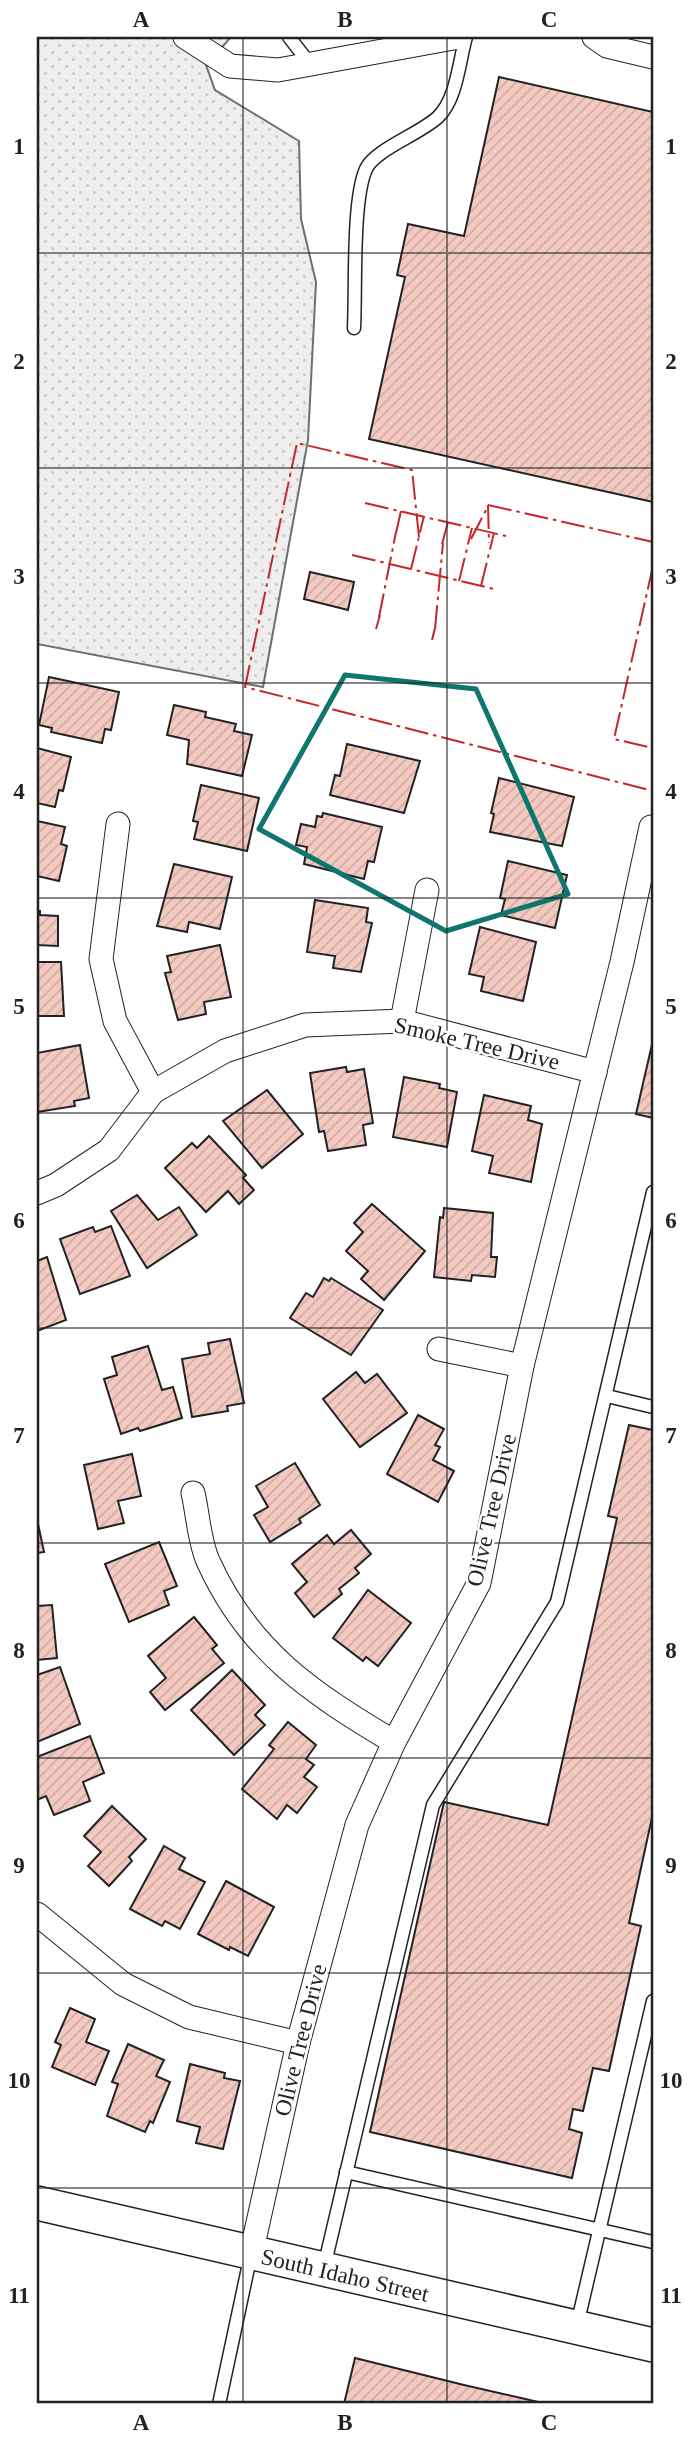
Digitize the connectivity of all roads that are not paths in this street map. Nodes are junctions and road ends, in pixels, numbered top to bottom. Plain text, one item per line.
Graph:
1 (185, 37) edge
2 (289, 37) edge
3 (459, 37) edge
4 (466, 37) edge
5 (594, 37) edge
6 (653, 57) edge
7 (310, 64) junction
8 (354, 328) dead end
9 (118, 824) dead end
10 (652, 827) edge
11 (426, 890) dead end
12 (402, 1021) junction
13 (595, 1072) junction
14 (153, 1092) junction
15 (653, 1192) edge
16 (37, 1193) edge
17 (439, 1349) dead end
18 (522, 1366) junction
19 (607, 1396) junction
20 (653, 1407) edge
21 (193, 1493) dead end
22 (394, 1742) junction
23 (37, 1914) edge
24 (653, 2001) edge
25 (298, 2043) junction
26 (346, 2172) junction
27 (37, 2203) edge
28 (599, 2229) junction
29 (653, 2242) edge
30 (251, 2253) junction
31 (323, 2270) junction
32 (577, 2328) junction
33 (653, 2345) edge
34 (219, 2404) edge

1 - 7 street
2 - 7 lane
3 - 7 street
4 - 8 lane
5 - 6 street
9 - 14 street
10 - 13 street, Olive Tree Drive
11 - 12 street
12 - 13 street, Smoke Tree Drive
12 - 14 street, Smoke Tree Drive
13 - 18 street, Olive Tree Drive
14 - 16 street, Smoke Tree Drive
15 - 19 lane
17 - 18 street
18 - 22 street, Olive Tree Drive
19 - 20 lane
19 - 26 lane
21 - 22 street
22 - 25 street, Olive Tree Drive
23 - 25 street
24 - 28 lane
25 - 30 street, Olive Tree Drive
26 - 28 lane
26 - 31 lane
27 - 30 main road, South Idaho Street
28 - 29 lane
28 - 32 lane
30 - 31 main road, South Idaho Street
30 - 34 lane
31 - 32 main road, South Idaho Street
32 - 33 main road, South Idaho Street

